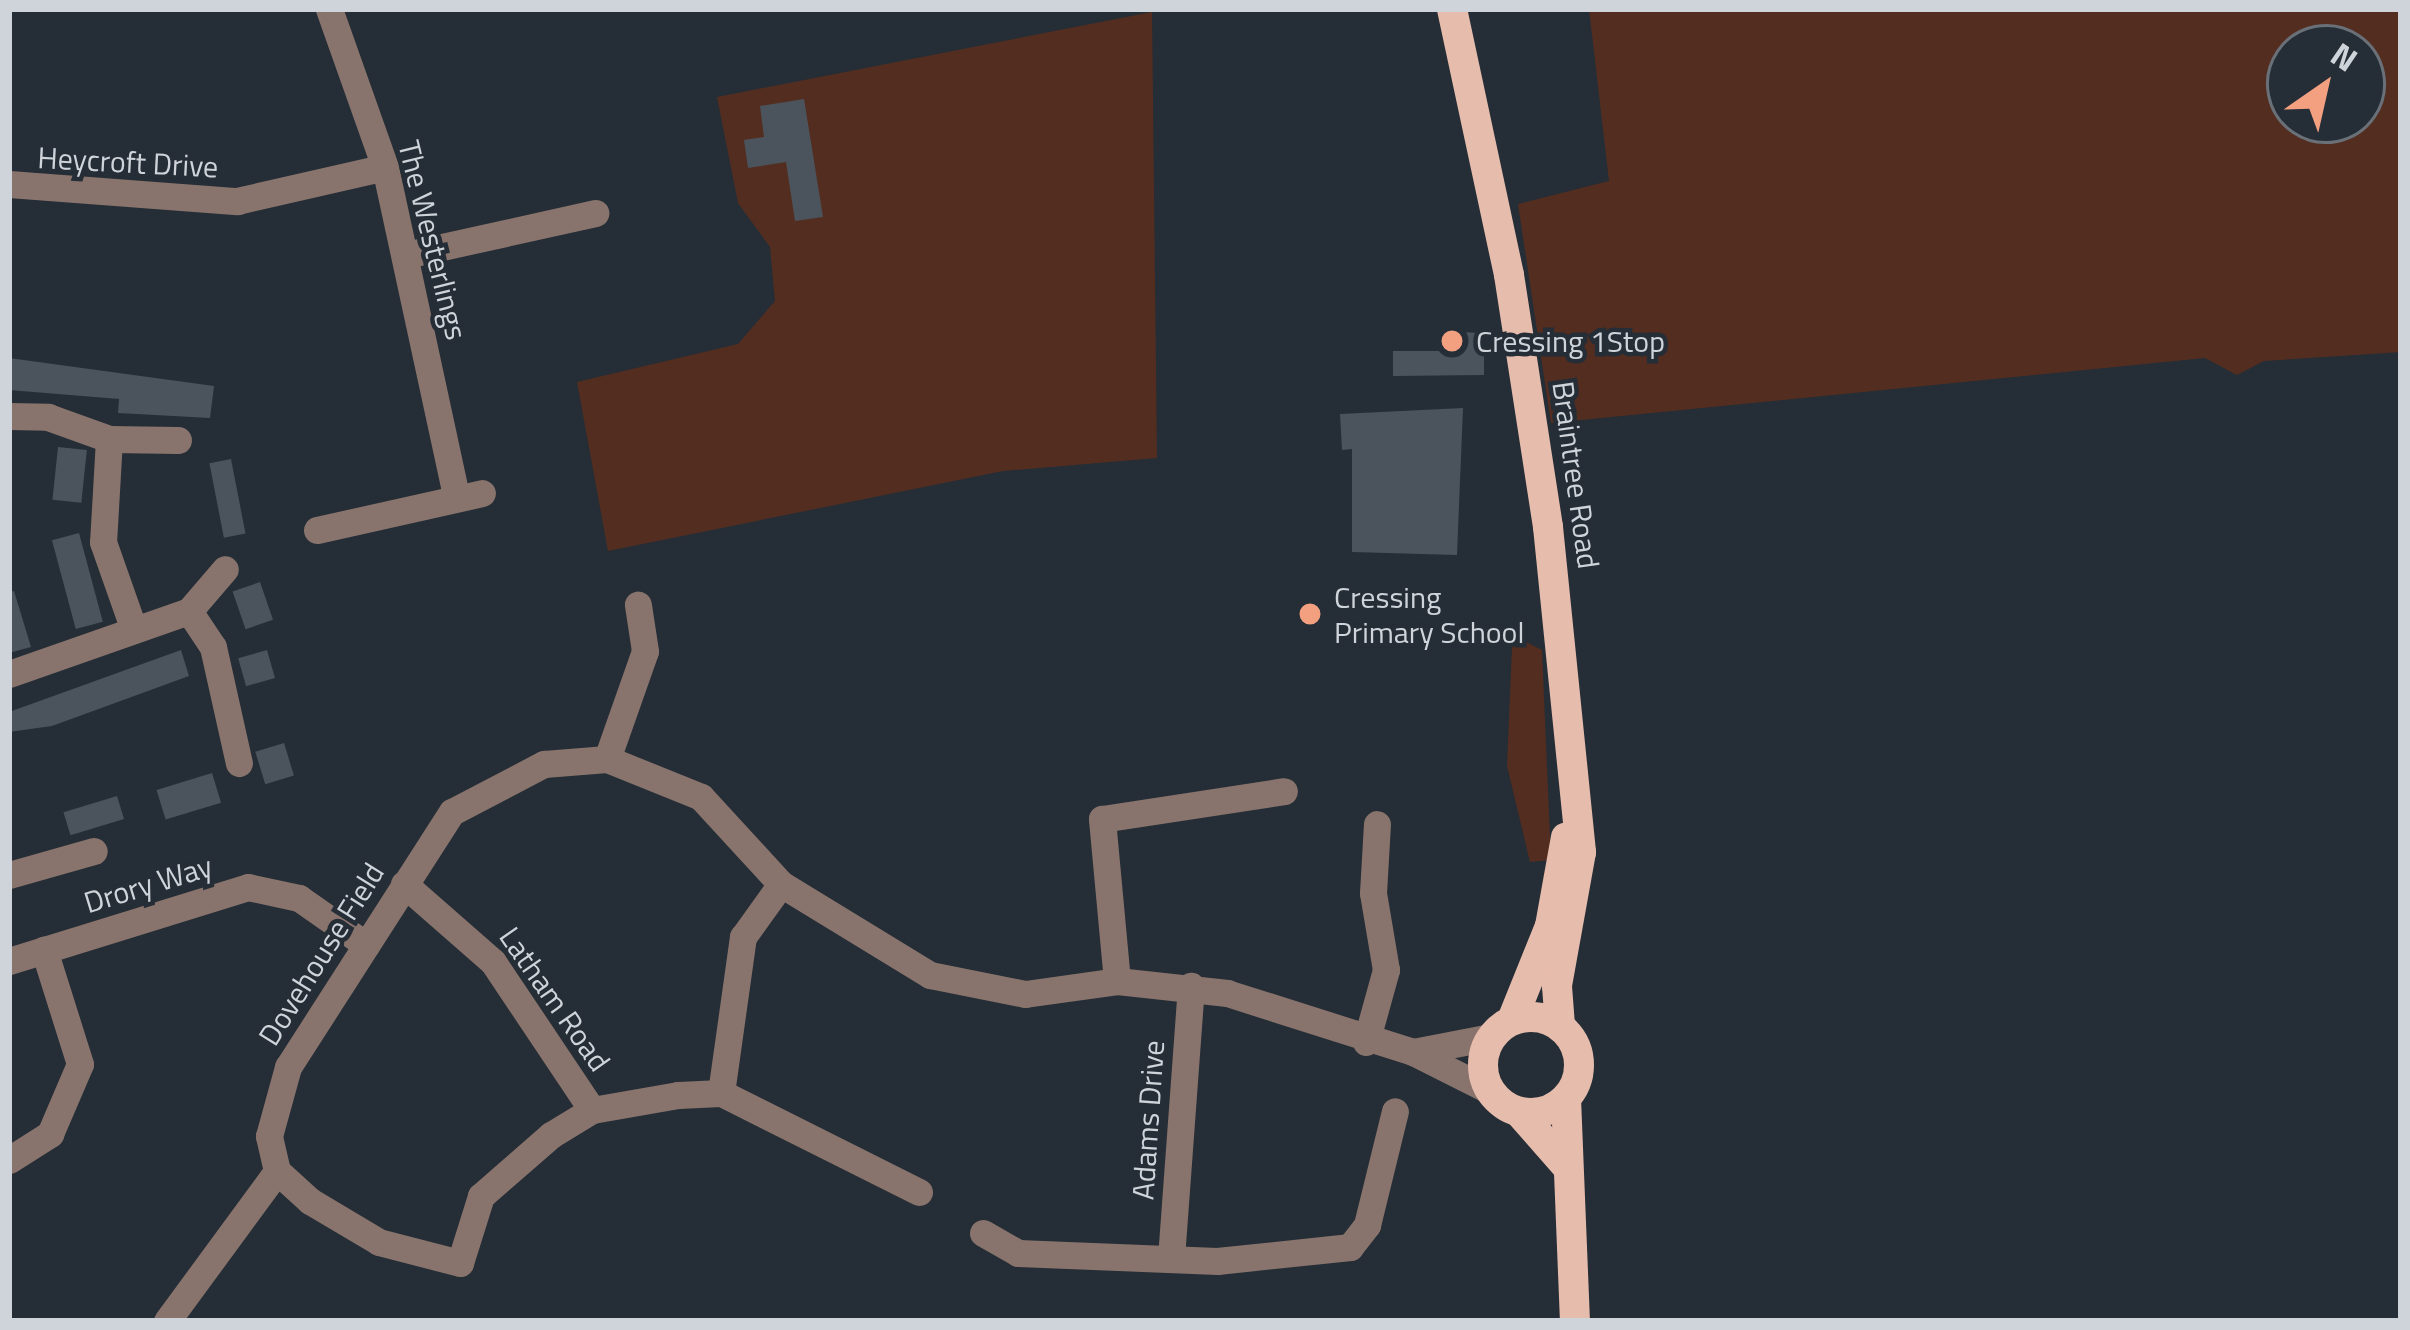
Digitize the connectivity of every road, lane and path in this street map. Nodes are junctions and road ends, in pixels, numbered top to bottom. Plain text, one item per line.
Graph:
1 (329, 9) edge
2 (1452, 9) edge
3 (385, 167) junction
4 (9, 184) edge
5 (595, 212) dead end
6 (406, 255) junction
7 (9, 416) edge
8 (109, 439) junction
9 (178, 440) dead end
10 (317, 530) dead end
11 (225, 569) dead end
12 (638, 605) dead end
13 (189, 611) junction
14 (134, 630) junction
15 (9, 674) edge
16 (607, 759) junction
17 (238, 763) dead end
18 (1284, 790) dead end
19 (1573, 814) junction
20 (1377, 824) dead end
21 (94, 851) dead end
22 (9, 875) edge
23 (404, 884) junction
24 (781, 884) junction
25 (365, 945) junction
26 (44, 950) junction
27 (9, 961) edge
28 (1118, 981) junction
29 (1192, 986) junction
30 (1560, 1026) junction
31 (1501, 1028) junction
32 (1366, 1042) junction
33 (1414, 1052) junction
34 (1490, 1090) junction
35 (721, 1094) junction
36 (1566, 1098) junction
37 (592, 1110) junction
38 (1395, 1112) dead end
39 (1519, 1112) junction
40 (9, 1160) edge
41 (1568, 1168) junction
42 (277, 1171) junction
43 (919, 1192) dead end
44 (983, 1233) dead end
45 (1171, 1258) junction
46 (167, 1321) edge
47 (1575, 1321) edge

1 - 3 street, The Westerlings
2 - 19 main road, Braintree Road
3 - 4 street, Heycroft Drive
3 - 6 street, The Westerlings
5 - 6 street
6 - 10 street, The Westerlings
7 - 8 street
8 - 9 street
8 - 14 street
11 - 13 street
12 - 16 street
13 - 14 street
13 - 17 street
14 - 15 street
16 - 23 street, Dovehouse Field
16 - 24 street, Dovehouse Field
18 - 28 street
19 - 30 main road, Braintree Road
19 - 31 main road, Braintree Road
20 - 32 street
21 - 22 street
23 - 25 street, Dovehouse Field
23 - 37 street, Latham Road
24 - 28 street, Dovehouse Field
24 - 35 street
25 - 26 street, Drory Way
25 - 42 street, Dovehouse Field
26 - 27 street, Drory Way
26 - 40 street
28 - 29 street, Dovehouse Field
29 - 32 street, Dovehouse Field
29 - 45 street, Adams Drive
30 - 31 main road
30 - 36 main road
31 - 33 street, Dovehouse Field
31 - 34 main road
32 - 33 street, Dovehouse Field
33 - 34 street, Dovehouse Field
34 - 39 main road
35 - 37 street
35 - 43 street
36 - 39 main road
36 - 41 main road
37 - 42 street
38 - 45 street
39 - 41 main road
41 - 47 main road
42 - 46 street
44 - 45 street

